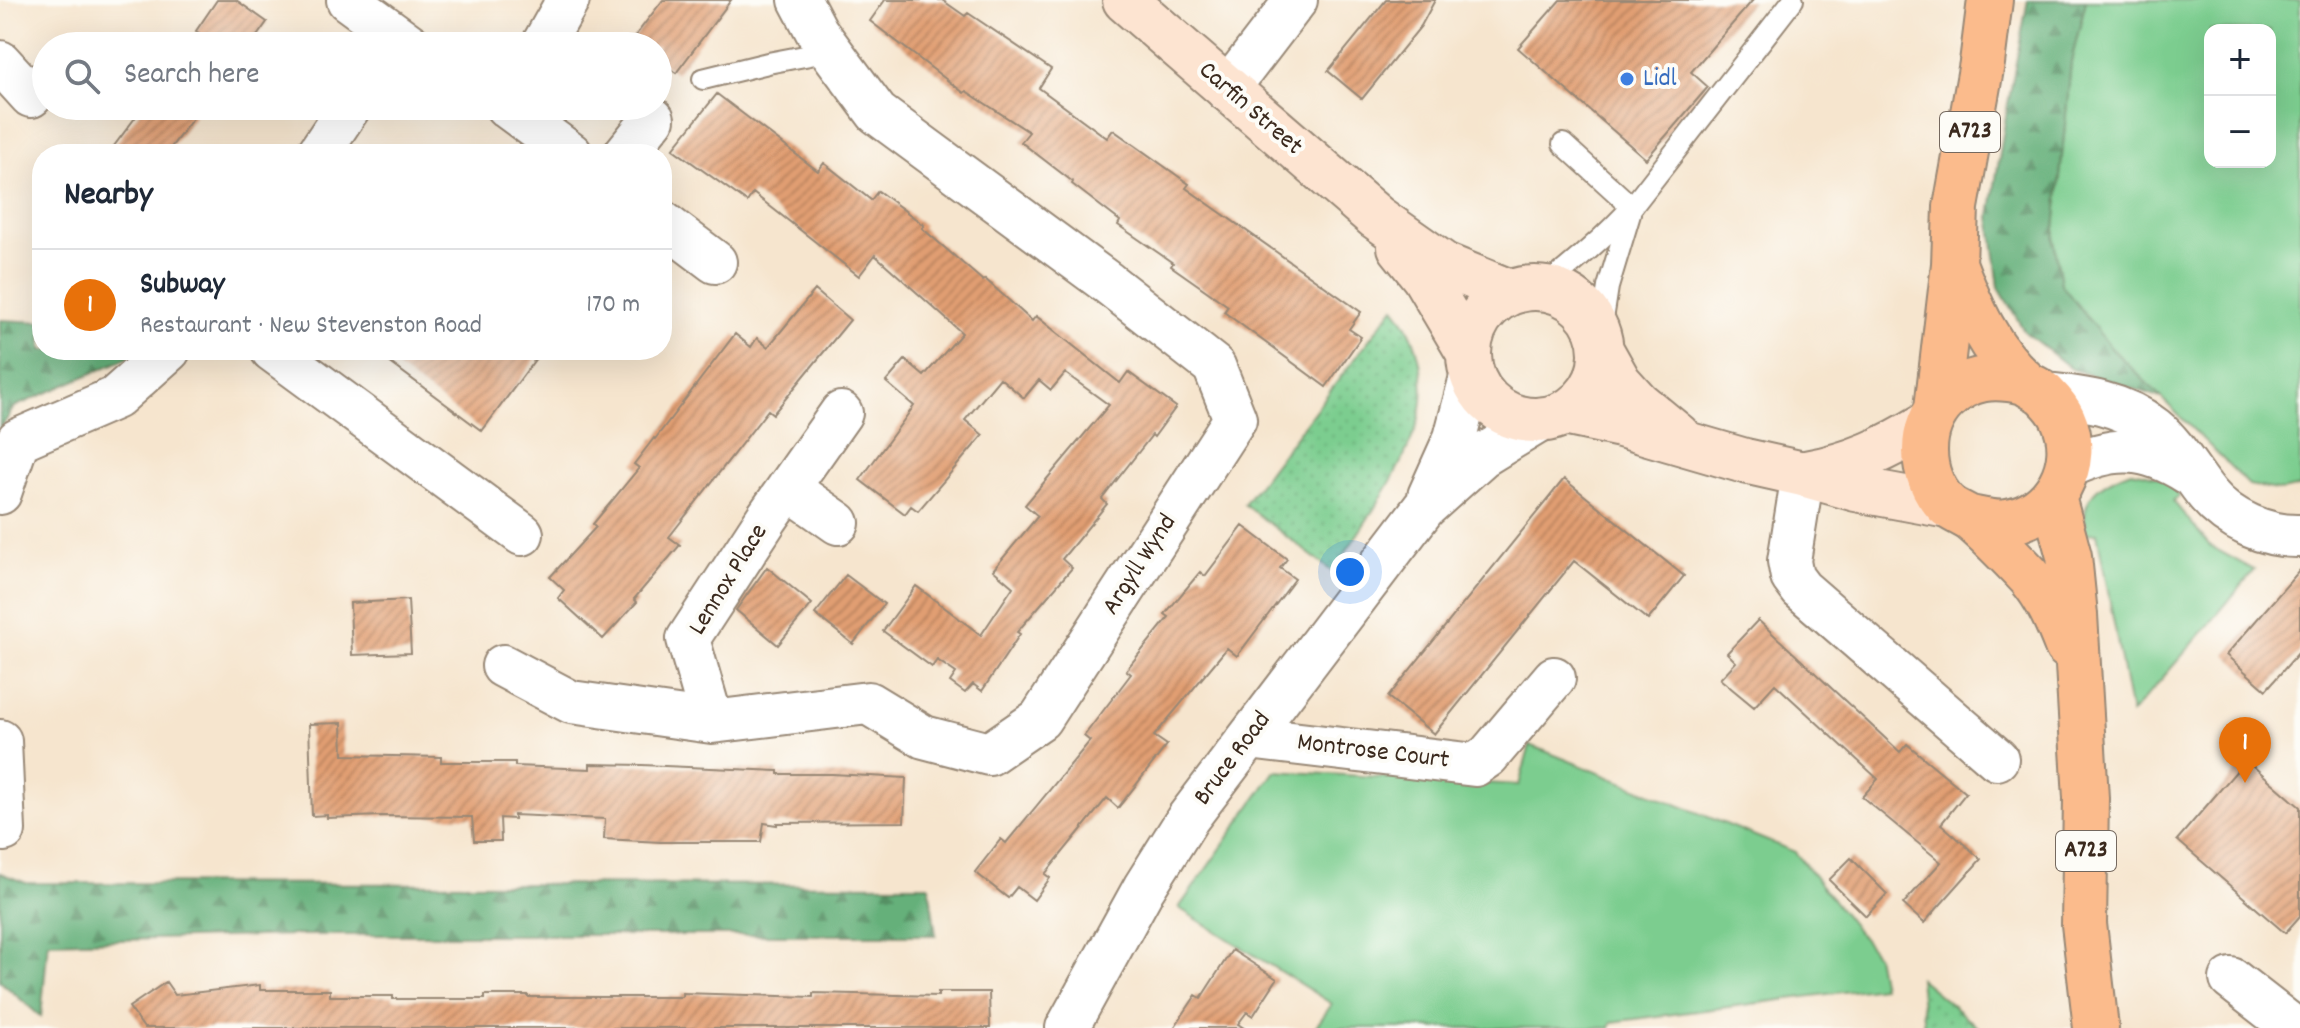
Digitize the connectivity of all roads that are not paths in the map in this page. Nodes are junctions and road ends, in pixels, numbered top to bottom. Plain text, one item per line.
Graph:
1 (348, 0) edge
2 (568, 0) edge
3 (1125, 0) edge
4 (1296, 0) edge
5 (1793, 0) edge
6 (1990, 0) edge
7 (816, 21) edge
8 (386, 32) edge
9 (550, 32) edge
10 (0, 62) edge
11 (703, 79) dead end
12 (1227, 90) junction
13 (31, 96) dead end
14 (341, 120) edge
15 (526, 120) edge
16 (652, 120) edge
17 (325, 144) edge
18 (558, 144) edge
19 (633, 144) edge
20 (1563, 144) dead end
21 (1632, 207) junction
22 (1376, 217) junction
23 (672, 230) edge
24 (715, 262) dead end
25 (1954, 264) junction
26 (1527, 290) junction
27 (1600, 344) junction
28 (158, 360) edge
29 (286, 360) edge
30 (1470, 363) junction
31 (2035, 388) junction
32 (841, 413) dead end
33 (1933, 415) junction
34 (1553, 416) junction
35 (1686, 443) junction
36 (1803, 474) junction
37 (2196, 477) junction
38 (2061, 482) junction
39 (788, 488) junction
40 (0, 493) edge
41 (1424, 508) junction
42 (1959, 512) junction
43 (838, 523) dead end
44 (522, 534) dead end
45 (2300, 536) edge
46 (503, 666) dead end
47 (2078, 674) junction
48 (1554, 678) dead end
49 (712, 722) junction
50 (1249, 738) junction
51 (0, 741) edge
52 (1997, 759) dead end
53 (4, 830) dead end
54 (2231, 979) dead end
55 (1067, 1028) edge
56 (2096, 1028) edge
57 (2294, 1028) edge

1 - 8 street
2 - 9 street
3 - 12 main road, Carfin Street
4 - 12 street
5 - 21 lane
6 - 25 main road, A723
7 - 11 lane
7 - 49 street, Argyll Wynd
10 - 13 street
12 - 22 main road, Carfin Street
14 - 17 street
15 - 18 street
16 - 19 street
20 - 21 lane
21 - 26 lane
21 - 27 lane
22 - 26 main road, Carfin Street
22 - 30 main road, Carfin Street
23 - 24 street
25 - 31 main road, A723
25 - 33 main road, A723
26 - 27 main road
26 - 30 main road
27 - 34 main road
27 - 35 main road
28 - 40 street
29 - 44 street
30 - 34 main road
30 - 41 street, Bruce Road
31 - 33 main road
31 - 37 street
31 - 38 main road, A723
32 - 39 street, Lennox Place
33 - 36 main road
33 - 42 main road, A723
34 - 35 main road
34 - 41 street, Bruce Road
35 - 36 main road
36 - 42 main road
36 - 52 street
37 - 38 street
37 - 45 street
38 - 42 main road
38 - 47 main road, A723
39 - 43 street
39 - 49 street, Lennox Place
41 - 50 street, Bruce Road
42 - 47 main road, A723
46 - 49 street, Argyll Wynd
47 - 56 main road, A723
48 - 50 street, Montrose Court
50 - 55 street, Bruce Road
51 - 53 street
54 - 57 street

